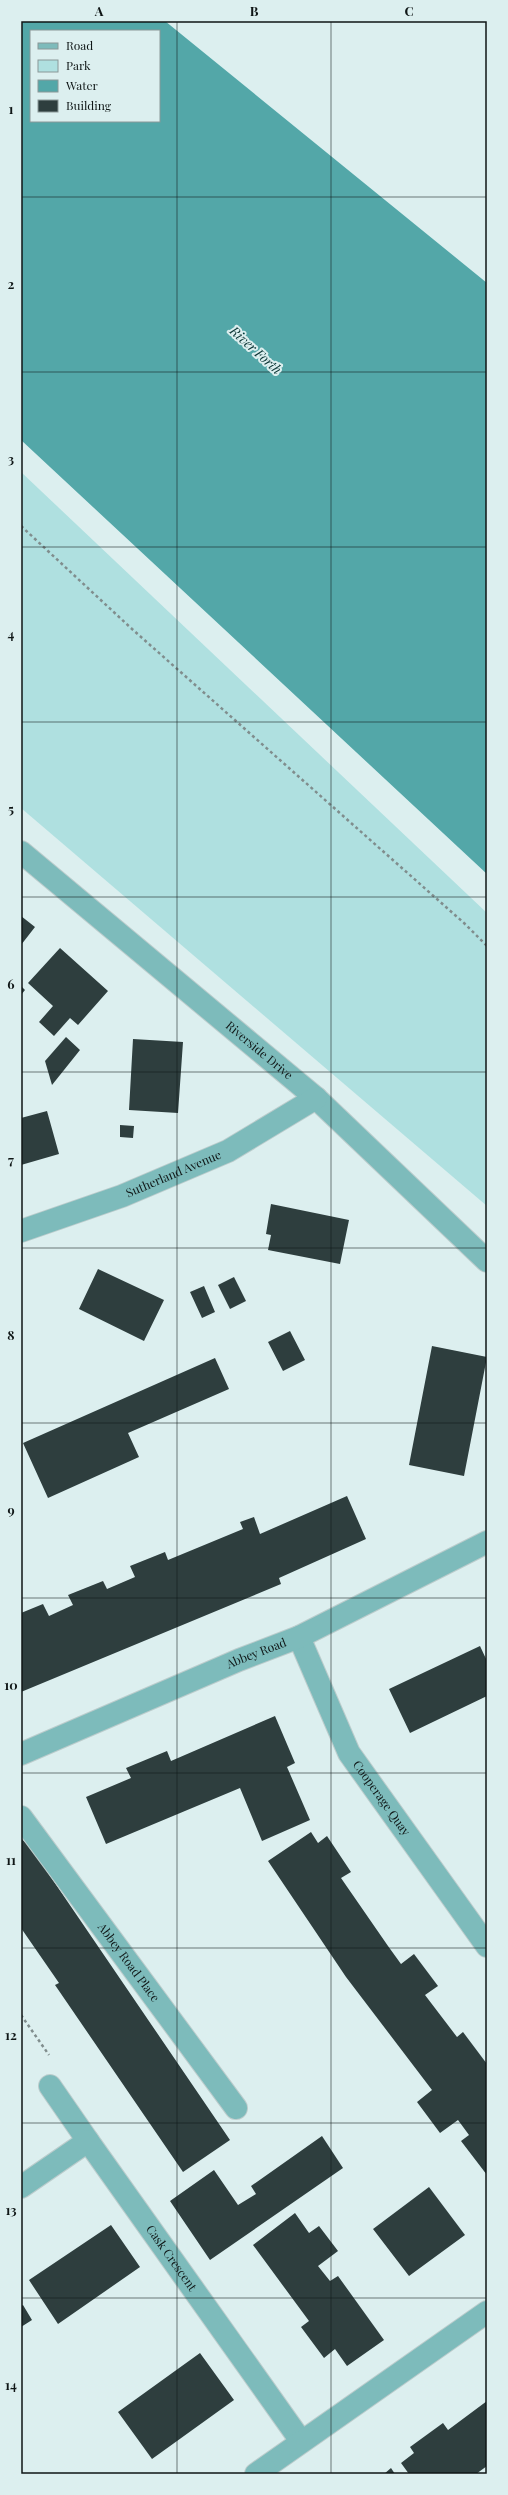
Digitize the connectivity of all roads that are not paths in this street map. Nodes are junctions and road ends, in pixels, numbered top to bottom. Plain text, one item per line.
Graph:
1 (21, 852) edge
2 (316, 1098) junction
3 (21, 1231) edge
4 (487, 1261) edge
5 (487, 1542) edge
6 (299, 1637) junction
7 (21, 1754) edge
8 (21, 1817) edge
9 (487, 1946) edge
10 (50, 2086) road end
11 (236, 2108) dead end
12 (88, 2141) junction
13 (21, 2187) edge
14 (487, 2312) edge
15 (301, 2441) junction
16 (256, 2474) edge

1 - 2 street, Riverside Drive
2 - 3 street, Sutherland Avenue
2 - 4 street, Riverside Drive
5 - 6 street, Abbey Road
6 - 7 street, Abbey Road
6 - 9 street, Cooperage Quay
8 - 11 street, Abbey Road Place
10 - 12 street, Cask Crescent
12 - 13 street
12 - 15 street, Cask Crescent
14 - 15 street
15 - 16 street

